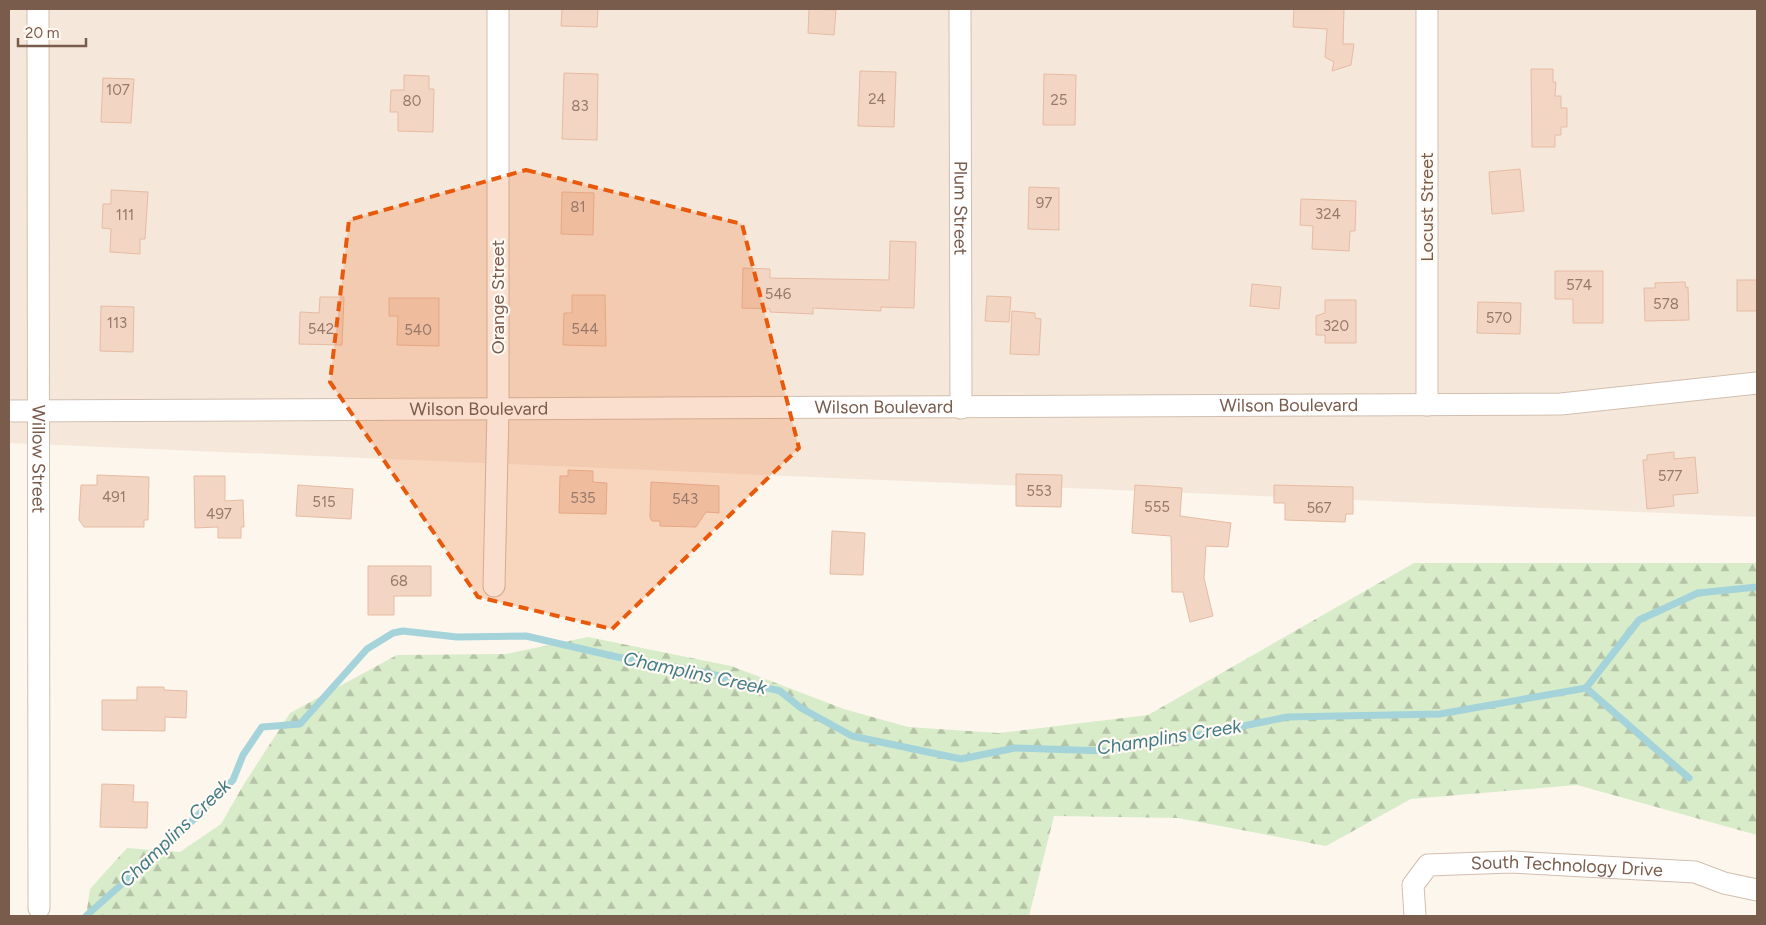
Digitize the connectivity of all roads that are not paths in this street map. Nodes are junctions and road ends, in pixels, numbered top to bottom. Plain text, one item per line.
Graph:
1 (38, 9) edge
2 (498, 9) edge
3 (960, 9) edge
4 (1427, 9) edge
5 (1757, 383) edge
6 (1427, 405) junction
7 (961, 408) junction
8 (498, 410) junction
9 (9, 411) edge
10 (39, 411) junction
11 (494, 586) dead end
12 (1757, 890) edge
13 (39, 908) dead end
14 (1414, 916) edge

1 - 10 street, Willow Street
2 - 8 street, Orange Street
3 - 7 street, Plum Street
4 - 6 street, Locust Street
5 - 6 street, Wilson Boulevard
6 - 7 street, Wilson Boulevard
7 - 8 street, Wilson Boulevard
8 - 10 street, Wilson Boulevard
8 - 11 street, Orange Street
9 - 10 street, Wilson Boulevard
10 - 13 street, Willow Street
12 - 14 street, South Technology Drive

